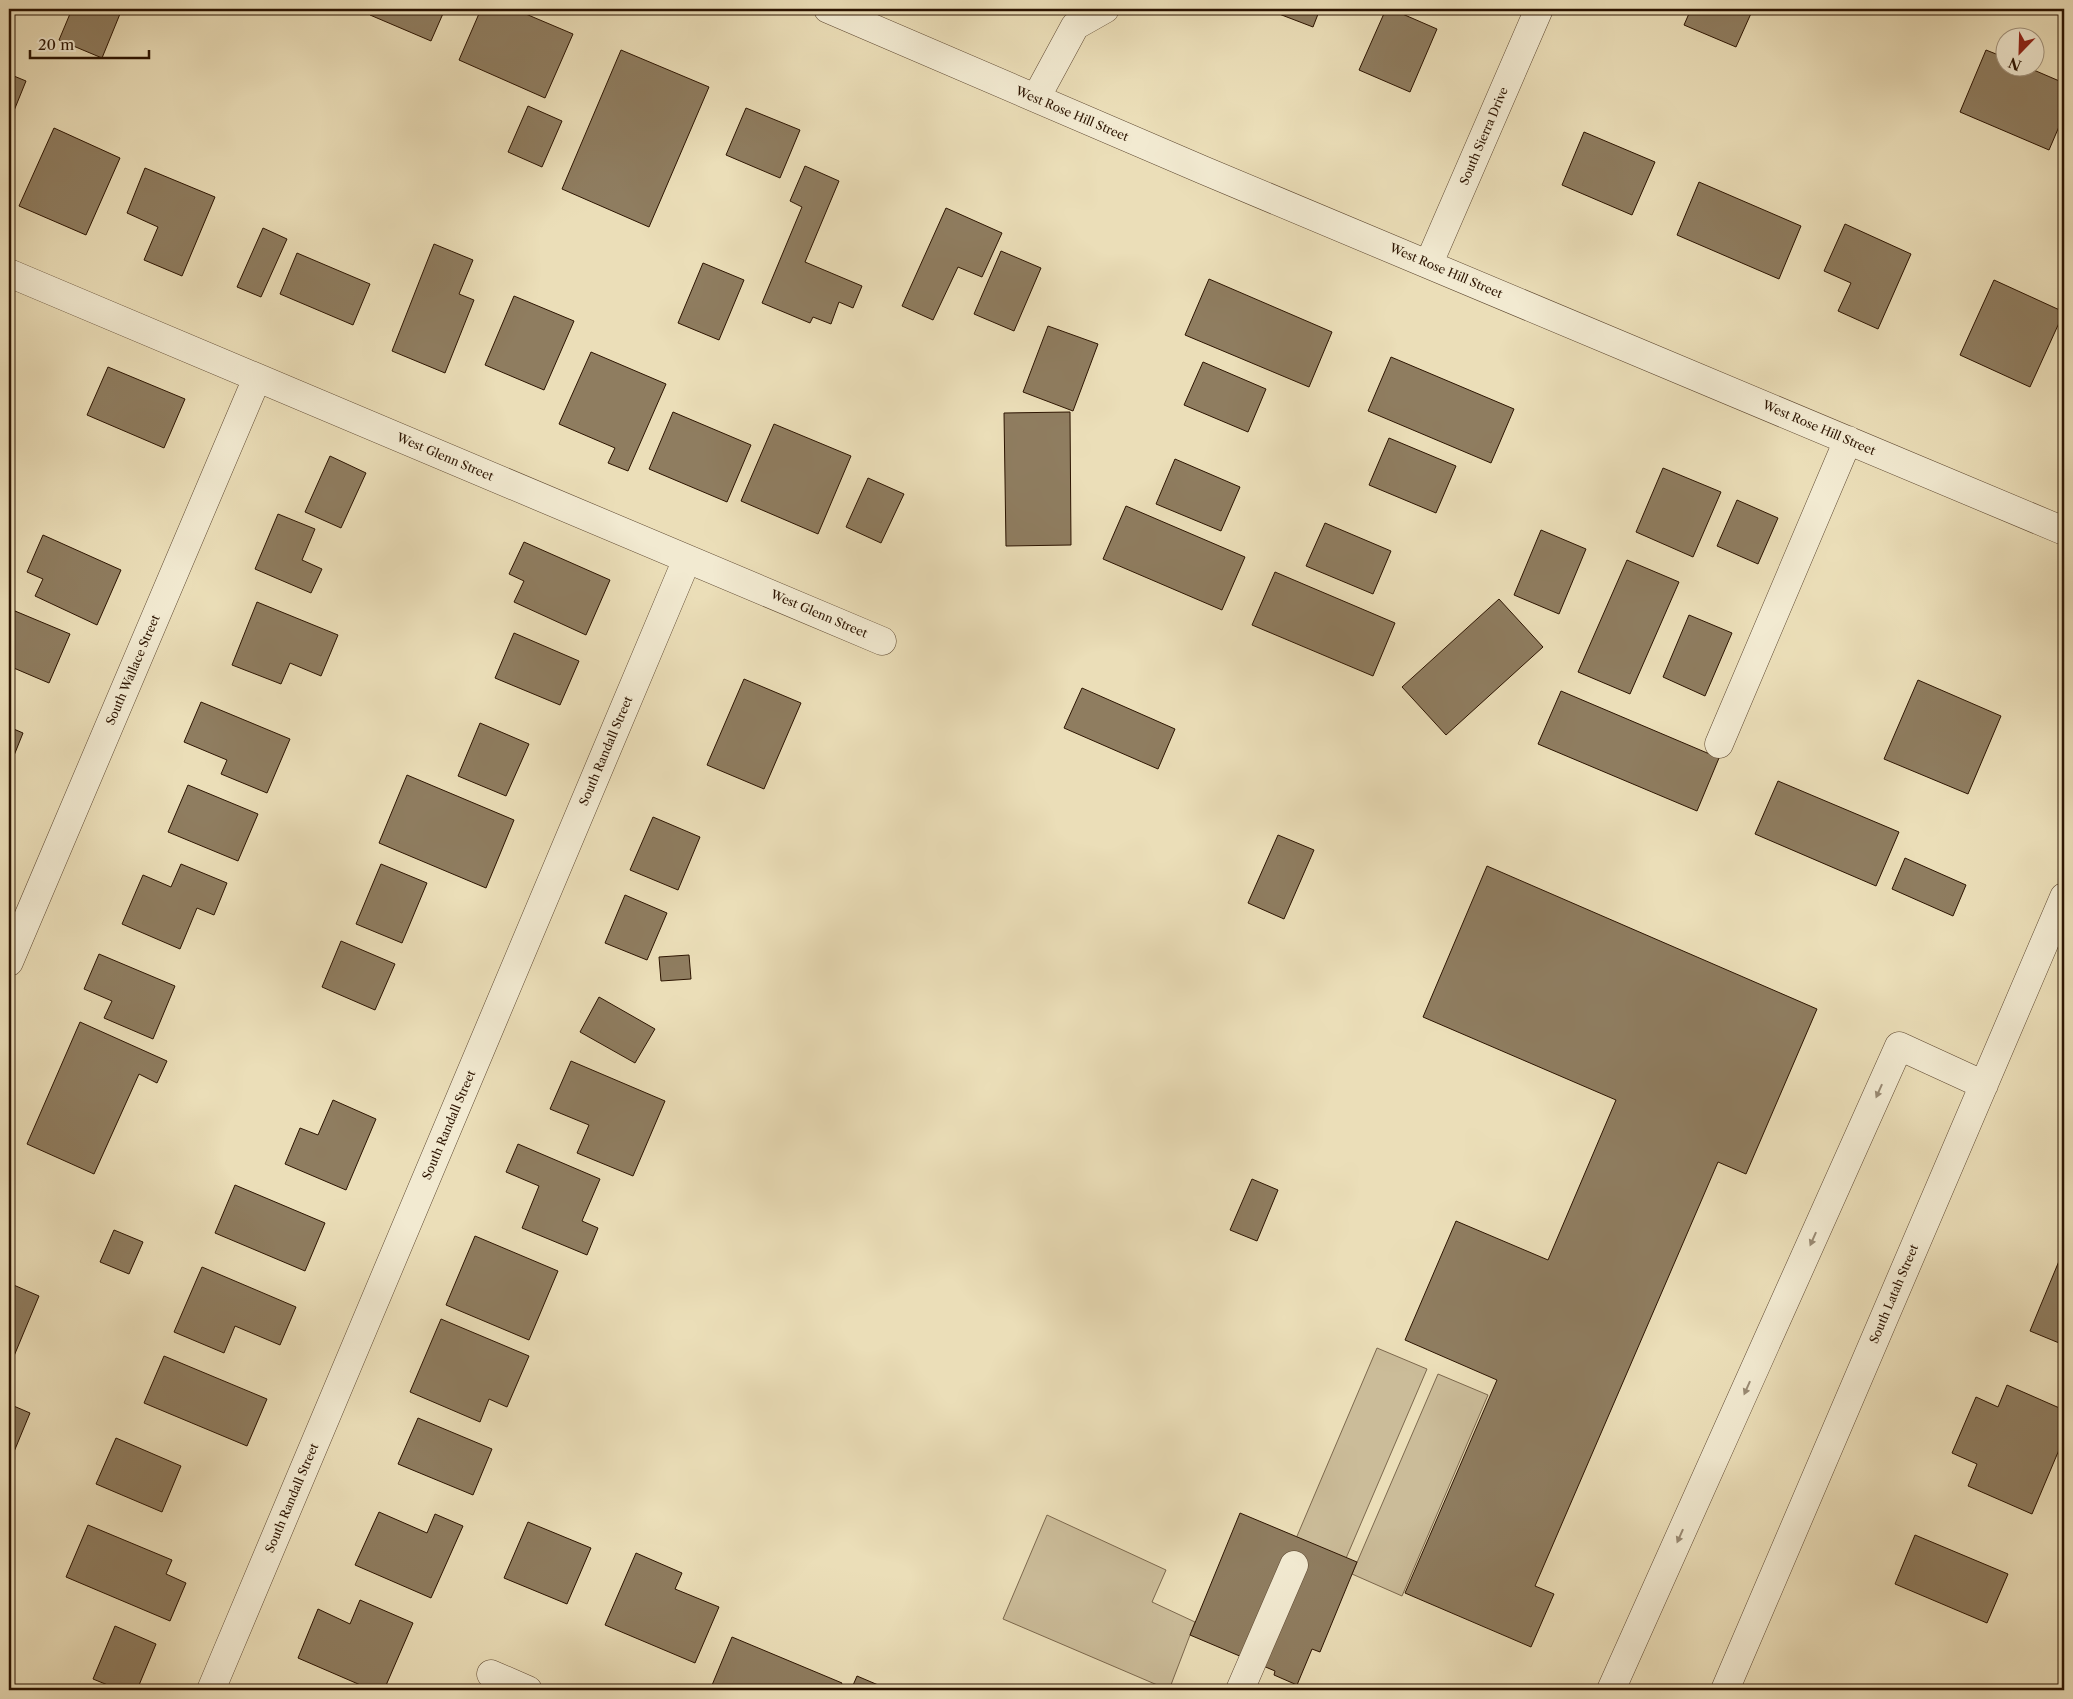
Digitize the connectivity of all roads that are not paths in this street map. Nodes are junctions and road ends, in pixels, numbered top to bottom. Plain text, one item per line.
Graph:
1 (828, 9) edge
2 (1105, 9) edge
3 (1539, 9) edge
4 (1036, 98) junction
5 (1429, 264) junction
6 (9, 273) edge
7 (257, 378) junction
8 (1848, 440) junction
9 (2064, 531) edge
10 (687, 559) junction
11 (882, 641) dead end
12 (1719, 744) dead end
13 (2064, 897) edge
14 (9, 962) edge
15 (1984, 1084) junction
16 (1294, 1565) dead end
17 (491, 1674) dead end
18 (211, 1690) edge
19 (528, 1690) edge
20 (1240, 1690) edge
21 (1611, 1690) edge
22 (1725, 1690) edge

1 - 4 street, West Rose Hill Street
2 - 4 street
3 - 5 street, South Sierra Drive
4 - 5 street, West Rose Hill Street
5 - 8 street, West Rose Hill Street
6 - 7 street, West Glenn Street
7 - 10 street, West Glenn Street
7 - 14 street, South Wallace Street
8 - 9 street, West Rose Hill Street
8 - 12 street
10 - 11 street, West Glenn Street
10 - 18 street, South Randall Street
13 - 15 street, South Latah Street
15 -> 21 street
15 - 22 street, South Latah Street
16 - 20 street
17 - 19 street

